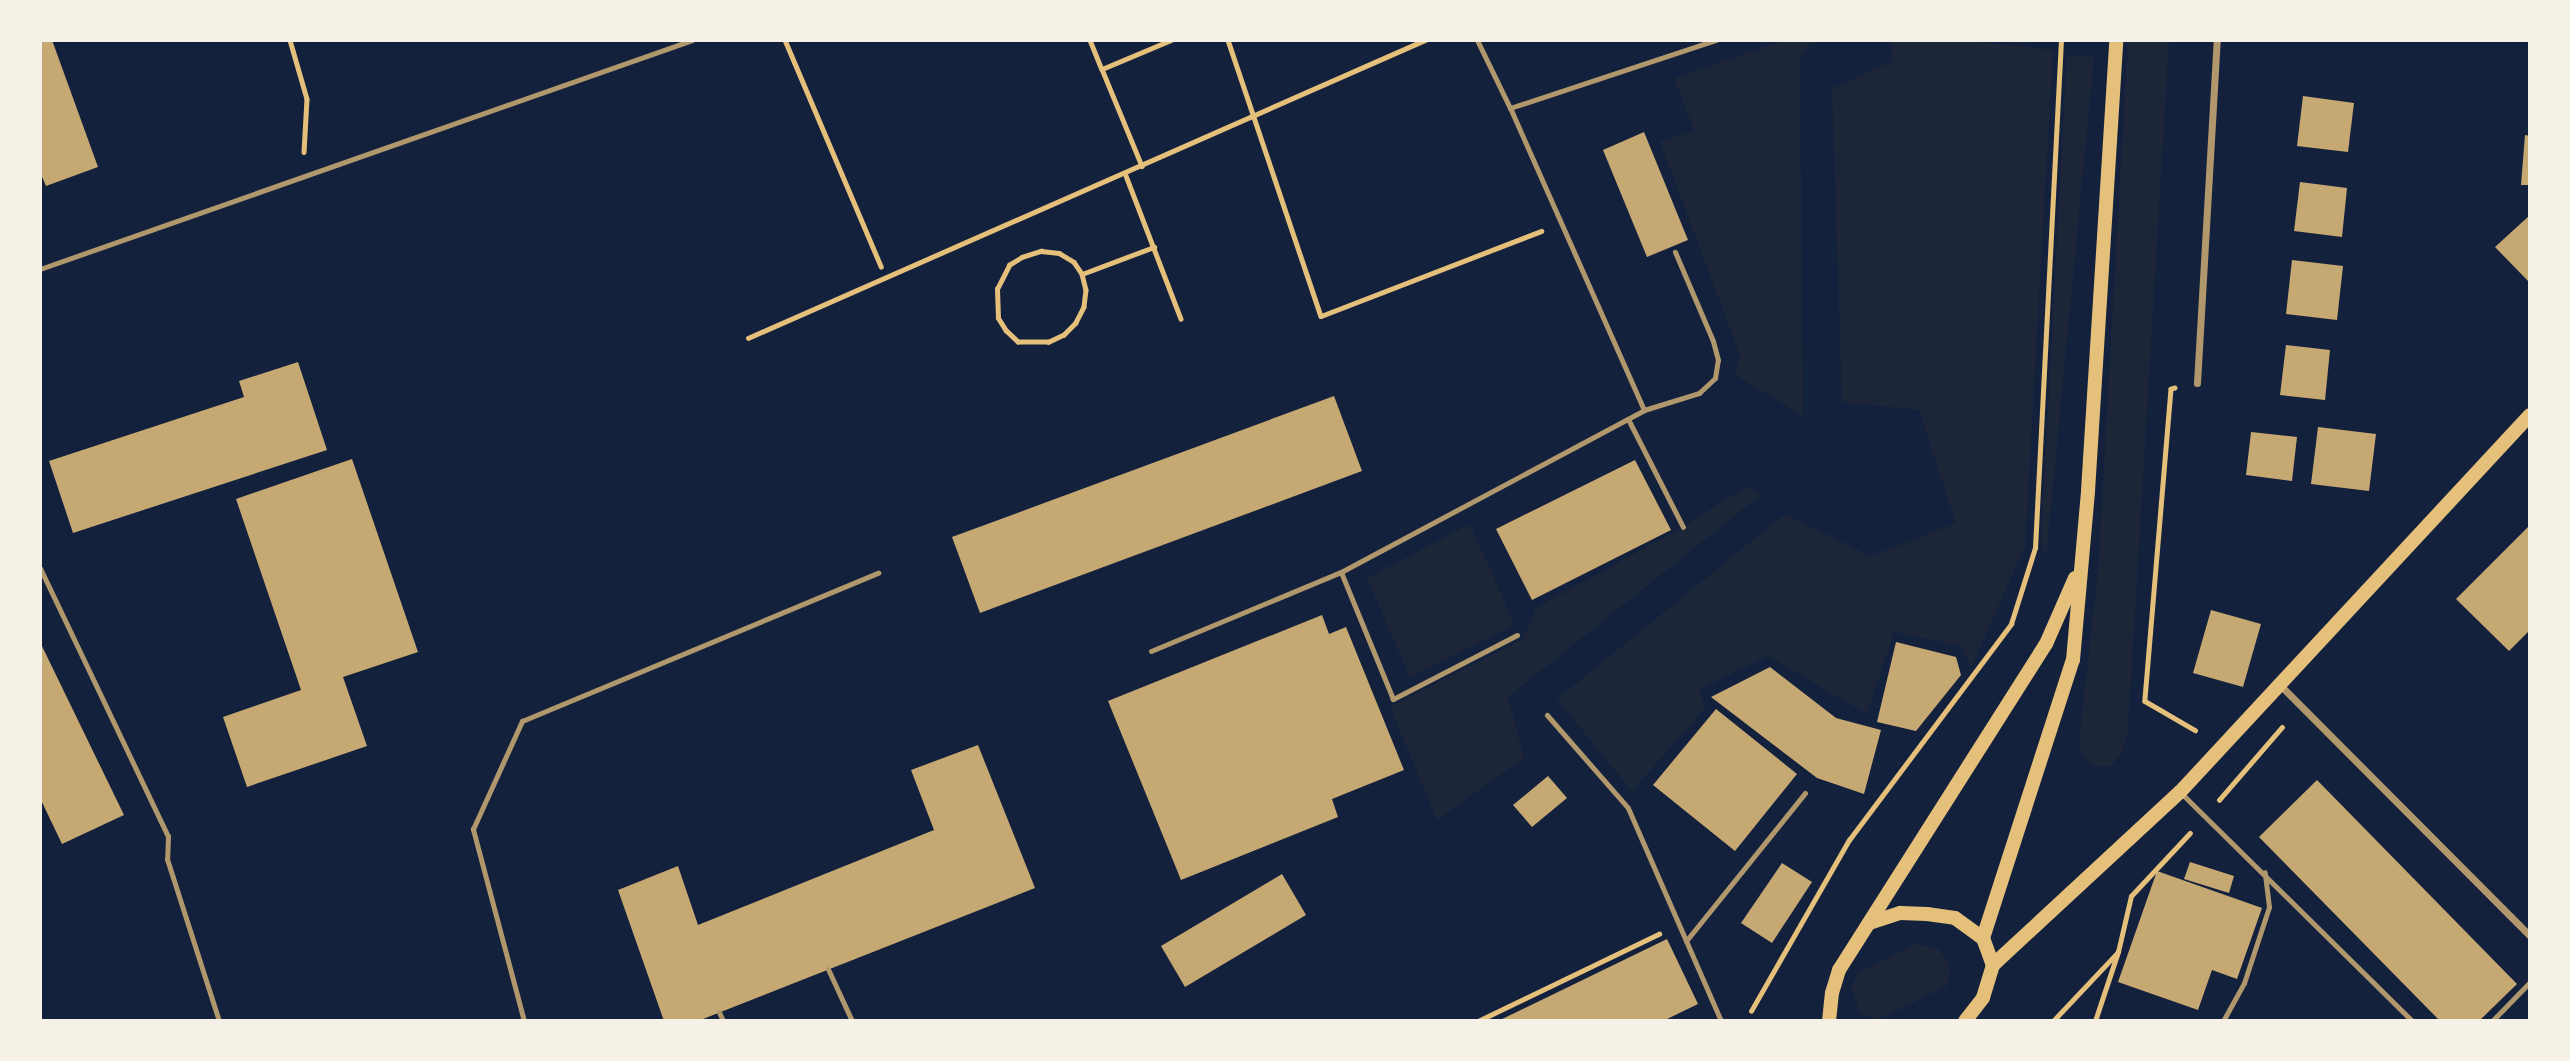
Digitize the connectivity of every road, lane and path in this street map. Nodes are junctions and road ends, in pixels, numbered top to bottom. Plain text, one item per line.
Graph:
1 (290, 40) edge
2 (692, 40) edge
3 (785, 40) edge
4 (1090, 40) edge
5 (1171, 40) edge
6 (1228, 40) edge
7 (1425, 40) edge
8 (1477, 40) edge
9 (1716, 40) edge
10 (2061, 40) edge
11 (2116, 40) edge
12 (2217, 40) edge
13 (1102, 69) junction
14 (1510, 108) junction
15 (1254, 117) junction
16 (1142, 166) junction
17 (1125, 173) junction
18 (302, 177) junction
19 (1561, 223) junction
20 (1154, 247) junction
21 (1675, 252) dead end
22 (881, 266) dead end
23 (40, 269) edge
24 (1082, 274) junction
25 (1181, 319) dead end
26 (748, 338) dead end
27 (2197, 383) joint
28 (1644, 410) junction
29 (2530, 415) edge
30 (1628, 419) junction
31 (1683, 527) dead end
32 (40, 568) edge
33 (2079, 570) junction
34 (1341, 572) junction
35 (878, 573) dead end
36 (1517, 635) dead end
37 (1151, 650) dead end
38 (2280, 685) junction
39 (1547, 715) dead end
40 (2195, 730) dead end
41 (2180, 792) junction
42 (1805, 793) dead end
43 (2265, 872) junction
44 (1870, 923) junction
45 (1679, 925) junction
46 (2530, 936) edge
47 (1983, 938) junction
48 (1686, 941) junction
49 (2118, 952) dead end
50 (1993, 965) junction
51 (828, 969) dead end
52 (2530, 982) edge
53 (1751, 1011) dead end
54 (719, 1012) dead end
55 (219, 1021) edge
56 (524, 1021) edge
57 (723, 1021) edge
58 (852, 1021) edge
59 (1478, 1021) edge
60 (1721, 1021) edge
61 (1829, 1021) edge
62 (1965, 1021) edge
63 (2053, 1021) edge
64 (2223, 1021) edge
65 (2412, 1021) edge
66 (2492, 1021) edge

1 - 18 path
2 - 18 lane
3 - 22 path
4 - 13 path
5 - 13 path
6 - 15 path
7 - 15 path
8 - 14 lane
9 - 14 lane
10 - 53 path
11 - 33 main road
12 - 27 street
13 - 16 path
14 - 19 lane
15 - 16 path
15 - 19 path
16 - 17 path
17 - 20 path
17 - 26 path
18 - 23 lane
19 - 28 lane
20 - 24 path
20 - 25 path
21 - 28 lane
24 - 24 path
27 - 40 path
28 - 30 lane
29 - 38 main road
30 - 31 lane
30 - 34 lane
32 - 55 lane
33 - 44 main road
33 - 47 main road
34 - 36 lane
34 - 37 lane
35 - 56 lane
38 - 41 main road
38 - 46 street
39 - 45 lane
41 - 43 lane
41 - 50 main road
42 - 48 lane
43 - 64 lane
43 - 65 lane
44 - 47 main road
44 - 61 main road
45 - 48 lane
45 - 59 path
47 - 50 main road
48 - 60 lane
49 - 63 path
50 - 62 main road
51 - 58 lane
52 - 66 lane
54 - 57 lane

